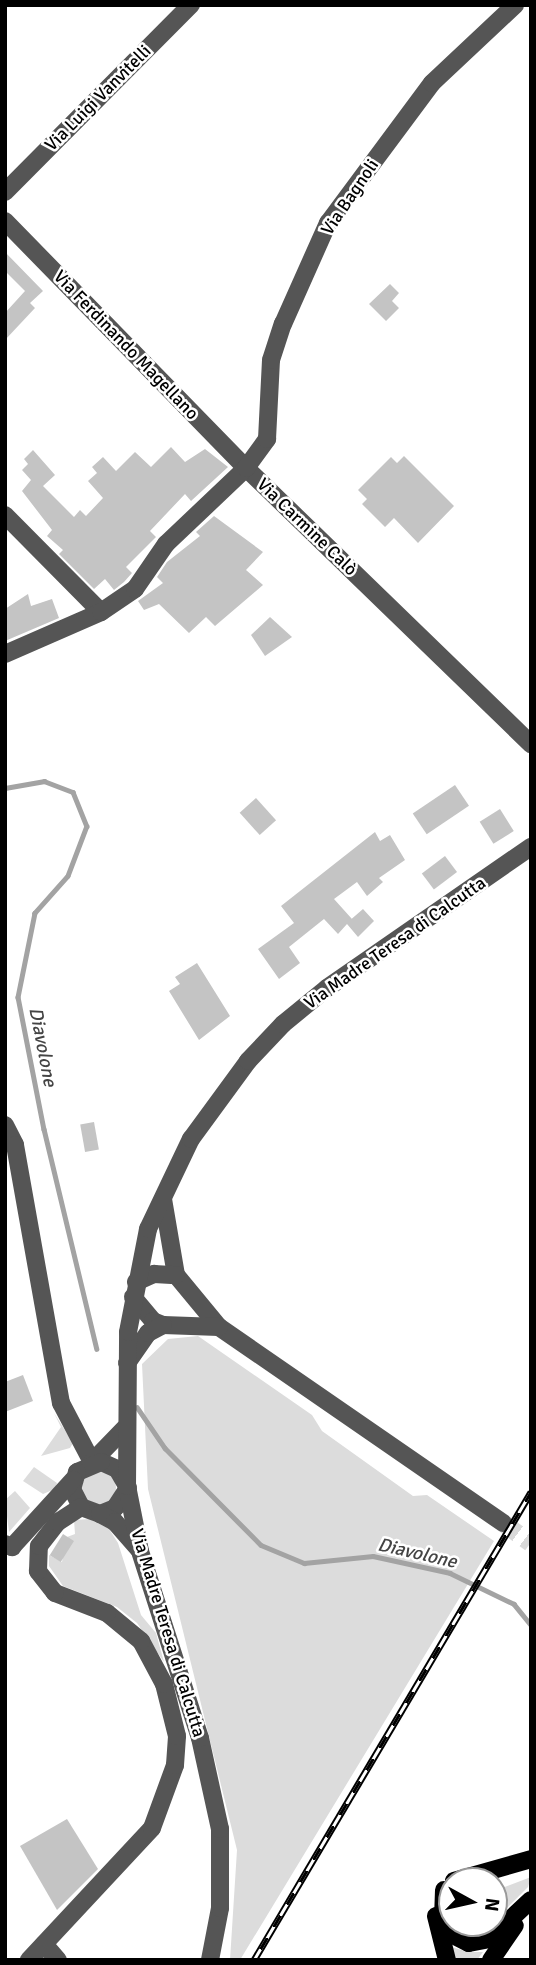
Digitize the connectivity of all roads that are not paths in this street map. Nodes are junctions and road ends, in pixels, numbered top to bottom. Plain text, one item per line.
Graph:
1 (191, 5) edge
2 (515, 5) edge
3 (5, 192) edge
4 (5, 221) edge
5 (246, 468) junction
6 (5, 514) edge
7 (101, 612) junction
8 (5, 654) edge
9 (531, 744) edge
10 (531, 847) edge
11 (5, 1125) edge
12 (163, 1194) junction
13 (176, 1275) junction
14 (134, 1290) junction
15 (163, 1325) junction
16 (219, 1327) junction
17 (126, 1366) junction
18 (125, 1428) junction
19 (92, 1462) junction
20 (73, 1480) junction
21 (127, 1487) junction
22 (81, 1507) junction
23 (100, 1514) junction
24 (503, 1523) tunnel mouth
25 (5, 1544) edge
26 (140, 1550) junction
27 (531, 1859) edge
28 (505, 1867) edge
29 (531, 1902) edge
30 (438, 1907) edge
31 (508, 1922) edge
32 (438, 1925) edge
33 (441, 1937) edge
34 (457, 1937) edge
35 (490, 1937) edge
36 (44, 1944) junction
37 (29, 1960) edge
38 (58, 1960) edge
39 (210, 1960) edge
40 (447, 1960) edge
41 (491, 1960) edge

1 - 3 street, Via Luigi Vanvitelli
2 - 5 street, Via Bagnoli
4 - 5 street, Via Ferdinando Magellano
5 - 7 street, Via Carmine Calò
5 - 9 street, Via Carmine Calò
6 - 7 street
7 - 8 street, Via Carmine Calò
10 - 12 street, Via Madre Teresa di Calcutta
11 - 19 street
12 - 13 street
12 - 14 street, Via Madre Teresa di Calcutta
13 - 14 street
13 - 16 street
14 - 15 street
14 - 17 street, Via Madre Teresa di Calcutta
15 - 16 street
15 - 17 street
16 - 24 street
17 - 18 street, Via Madre Teresa di Calcutta
18 - 19 street
18 - 21 street, Via Madre Teresa di Calcutta
19 - 20 street
19 - 21 street
20 - 22 street
20 - 25 street
21 - 23 street
21 - 26 street, Via Madre Teresa di Calcutta
22 - 23 street
22 - 36 street
23 - 26 street
26 - 39 street, Via Madre Teresa di Calcutta
27 - 28 main road
29 - 31 main road
29 - 41 main road
30 - 32 main road
33 - 40 main road
34 - 35 main road
36 - 37 street
36 - 38 street

